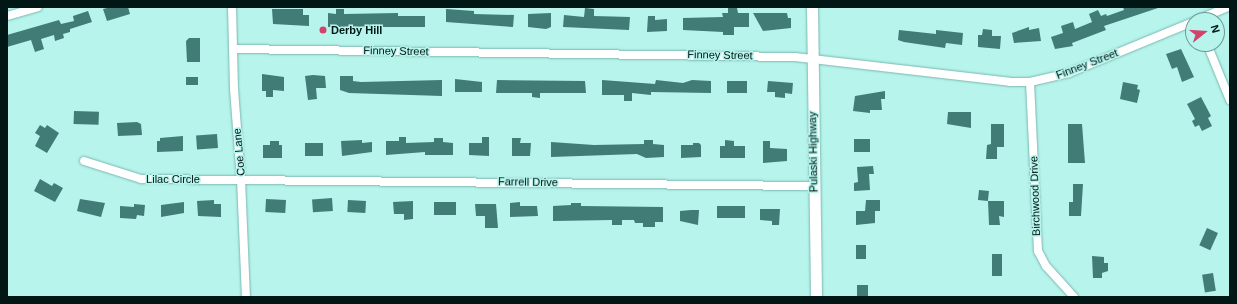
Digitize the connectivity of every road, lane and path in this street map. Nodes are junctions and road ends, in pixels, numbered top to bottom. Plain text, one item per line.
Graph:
1 (38, 7) edge
2 (232, 7) edge
3 (812, 7) edge
4 (7, 16) edge
5 (1185, 25) edge
6 (234, 49) junction
7 (1210, 52) edge
8 (812, 58) junction
9 (1030, 82) junction
10 (1230, 100) edge
11 (84, 161) dead end
12 (241, 179) junction
13 (814, 186) junction
14 (246, 297) edge
15 (816, 297) edge
16 (1074, 297) edge

1 - 4 street
2 - 6 street, Coe Lane
3 - 8 main road, Pulaski Highway
5 - 9 street, Finney Street
6 - 8 street, Finney Street
6 - 12 street, Coe Lane
7 - 10 street
8 - 9 street, Finney Street
8 - 13 main road, Pulaski Highway
9 - 16 street, Birchwood Drive
11 - 12 street, Lilac Circle
12 - 13 street, Farrell Drive
12 - 14 street, Coe Lane
13 - 15 main road, Pulaski Highway

